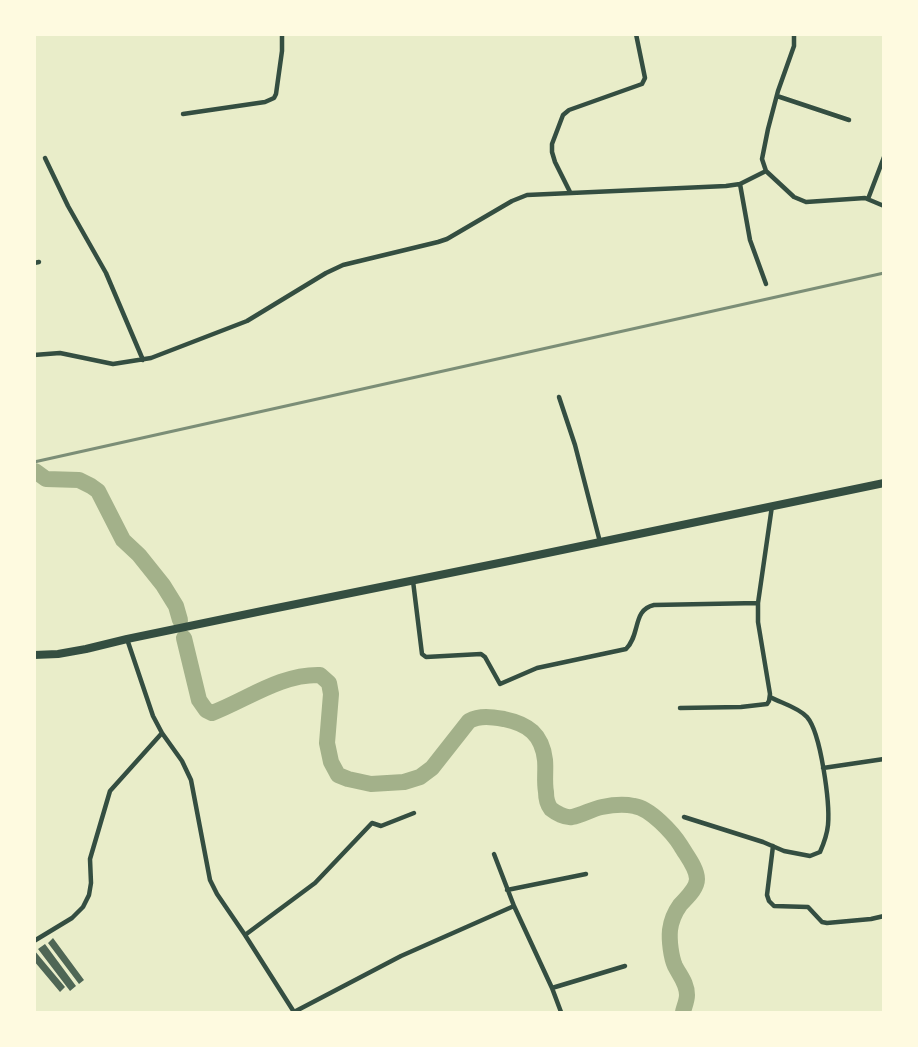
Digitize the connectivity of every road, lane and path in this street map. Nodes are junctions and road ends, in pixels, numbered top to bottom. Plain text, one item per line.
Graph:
1 (282, 34) edge
2 (636, 34) edge
3 (794, 34) edge
4 (777, 96) junction
5 (183, 114) dead end
6 (849, 120) dead end
7 (884, 157) edge
8 (45, 158) dead end
9 (766, 171) junction
10 (740, 184) junction
11 (570, 192) junction
12 (868, 199) junction
13 (884, 206) edge
14 (766, 284) dead end
15 (34, 356) edge
16 (143, 360) junction
17 (559, 397) dead end
18 (884, 483) edge
19 (772, 506) junction
20 (600, 542) junction
21 (413, 580) junction
22 (758, 603) junction
23 (127, 639) junction
24 (34, 655) edge
25 (770, 697) junction
26 (680, 708) dead end
27 (162, 733) junction
28 (884, 759) edge
29 (823, 768) junction
30 (414, 813) dead end
31 (684, 817) dead end
32 (773, 846) junction
33 (494, 854) dead end
34 (586, 874) dead end
35 (507, 890) junction
36 (514, 906) junction
37 (884, 916) edge
38 (245, 934) junction
39 (34, 941) edge
40 (625, 966) dead end
41 (552, 988) junction
42 (294, 1012) edge
43 (561, 1012) edge

1 - 5 street
2 - 11 street
3 - 4 street
4 - 6 street
4 - 9 street
7 - 12 street
8 - 16 street
9 - 10 street
9 - 12 street
10 - 11 street
10 - 14 street
11 - 16 street
12 - 13 street
15 - 16 street
17 - 20 street
18 - 19 highway
19 - 20 highway
19 - 22 street
20 - 21 highway
21 - 22 street
21 - 23 highway
22 - 25 street
23 - 24 highway
23 - 27 street
25 - 26 street
25 - 29 street
27 - 38 street
27 - 39 street
28 - 29 street
29 - 32 street
30 - 38 street
31 - 32 street
32 - 37 street
33 - 35 street
34 - 35 street
35 - 36 street
36 - 41 street
36 - 42 street
38 - 42 street
40 - 41 street
41 - 43 street

